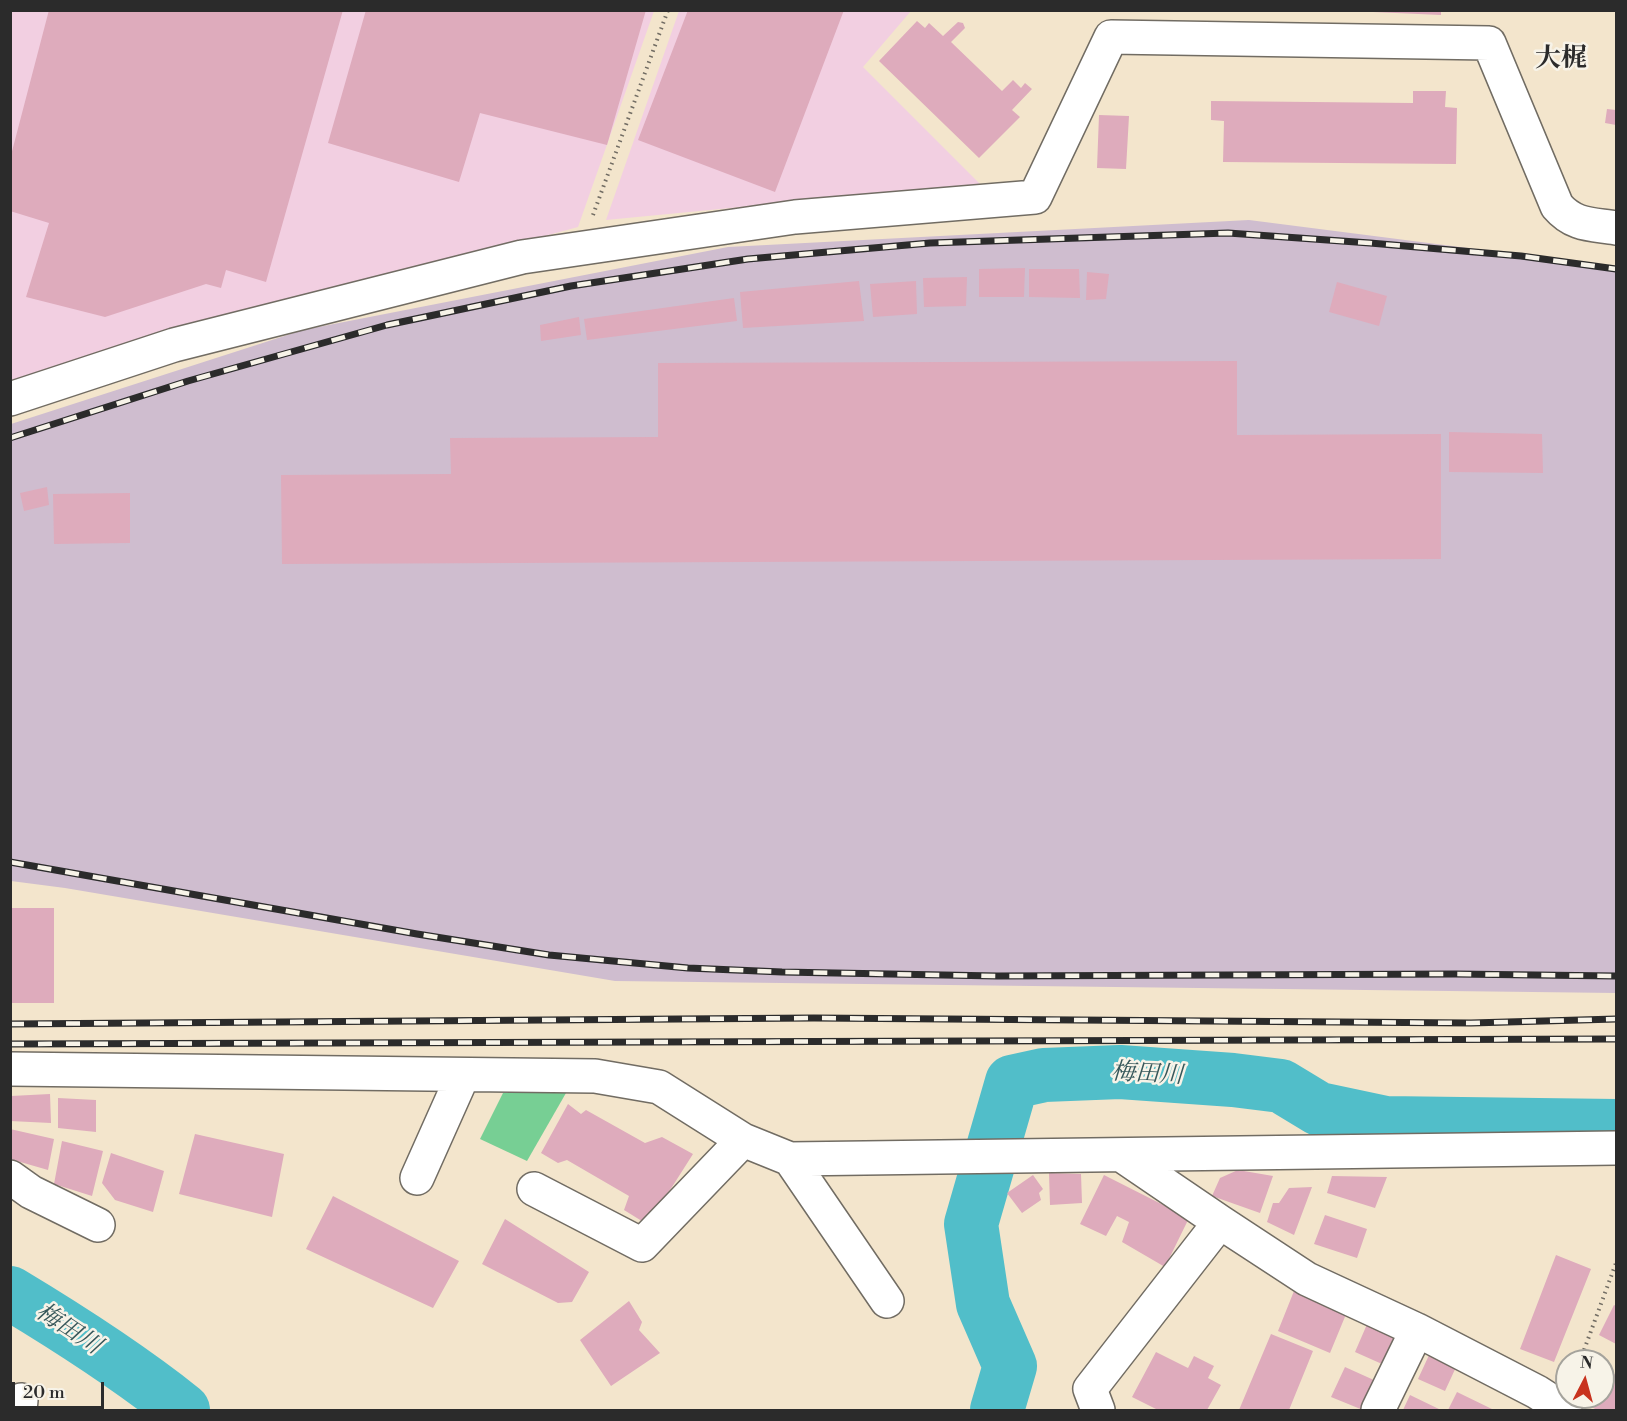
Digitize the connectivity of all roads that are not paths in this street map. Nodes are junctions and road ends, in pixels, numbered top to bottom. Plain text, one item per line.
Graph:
1 (1617, 228) edge
2 (10, 399) edge
3 (10, 1069) edge
4 (463, 1075) junction
5 (743, 1140) junction
6 (1617, 1148) edge
7 (1123, 1156) junction
8 (790, 1159) junction
9 (10, 1177) edge
10 (417, 1178) dead end
11 (534, 1189) dead end
12 (1220, 1222) junction
13 (98, 1225) dead end
14 (886, 1301) dead end
15 (1417, 1330) junction
16 (1098, 1410) edge
17 (1378, 1410) edge
18 (1565, 1410) edge

1 - 2 street
3 - 4 street
4 - 5 street
4 - 10 street
5 - 8 street
5 - 11 street
6 - 7 street
7 - 8 street
7 - 12 street
8 - 14 street
9 - 13 street
12 - 15 street
12 - 16 street
15 - 17 street
15 - 18 street

